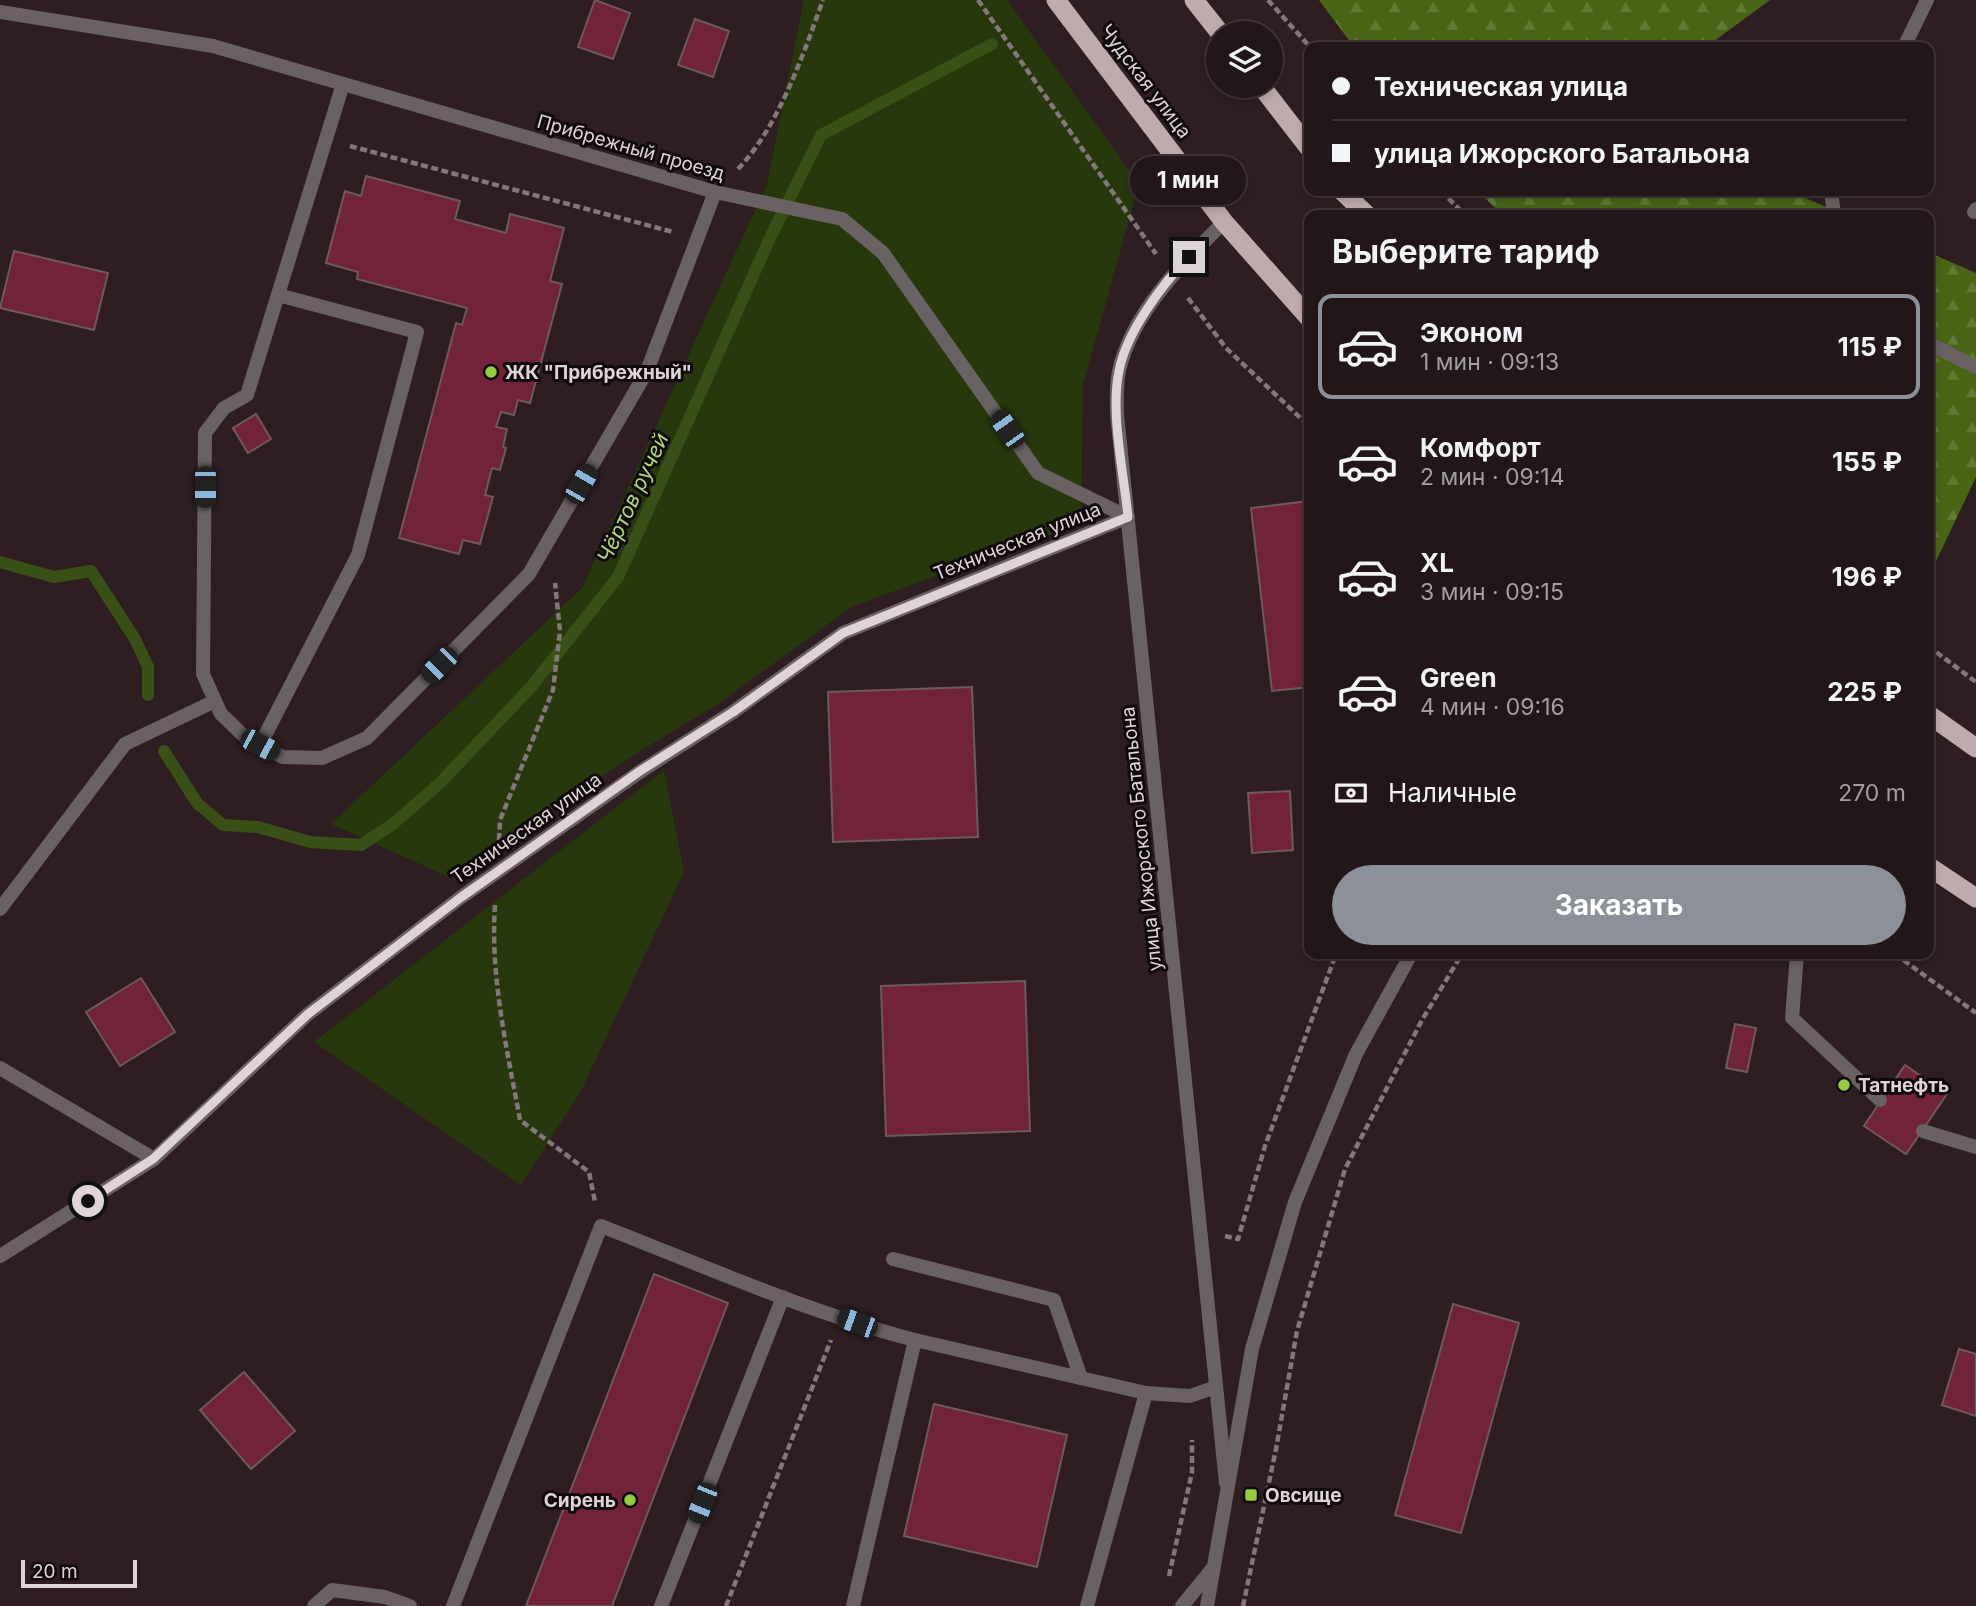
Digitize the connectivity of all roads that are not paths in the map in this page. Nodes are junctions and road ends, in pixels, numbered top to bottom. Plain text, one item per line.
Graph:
1 (1056, 0) edge
2 (1194, 0) edge
3 (1927, 0) edge
4 (0, 12) edge
5 (1211, 21) edge
6 (1906, 42) edge
7 (343, 84) junction
8 (1270, 98) edge
9 (1304, 142) edge
10 (715, 192) junction
11 (1347, 196) edge
12 (1362, 210) edge
13 (1224, 222) junction
14 (278, 295) junction
15 (1304, 312) edge
16 (1934, 346) edge
17 (1976, 367) edge
18 (1128, 517) junction
19 (215, 701) junction
20 (1934, 718) edge
21 (260, 745) junction
22 (1976, 748) edge
23 (1934, 870) edge
24 (1976, 898) edge
25 (0, 909) edge
26 (1408, 959) edge
27 (1797, 959) edge
28 (0, 1068) edge
29 (1880, 1100) dead end
30 (1923, 1131) dead end
31 (1976, 1147) edge
32 (153, 1159) junction
33 (0, 1256) edge
34 (893, 1259) dead end
35 (783, 1297) junction
36 (915, 1340) junction
37 (1081, 1378) junction
38 (1216, 1387) junction
39 (1146, 1393) junction
40 (1226, 1488) junction
41 (1213, 1568) junction
42 (314, 1606) edge
43 (410, 1606) edge
44 (453, 1606) edge
45 (661, 1606) edge
46 (853, 1606) edge
47 (1087, 1606) edge
48 (1182, 1606) edge
49 (1207, 1606) edge

1 - 13 highway, Чудская улица
2 - 5 highway
3 - 6 street
4 - 7 street, Прибрежный проезд
7 - 10 street, Прибрежный проезд
7 - 14 street
8 - 9 highway
10 - 18 street, Прибрежный проезд
10 - 21 street
11 - 12 highway
13 - 15 highway, Чудская улица
13 - 18 street, улица Ижорского Батальона
14 - 19 street
14 - 21 street
16 - 17 street
18 - 32 street, Техническая улица
18 - 38 street, улица Ижорского Батальона
19 - 21 street
19 - 25 street
20 - 22 highway
23 - 24 highway
26 - 40 street, улица Ижорского Батальона
27 - 29 street
28 - 32 street
30 - 31 street
32 - 33 street, Техническая улица
34 - 37 street
35 - 36 street
35 - 44 street
35 - 45 street
36 - 37 street
36 - 46 street
37 - 39 street
38 - 39 street
38 - 40 street, улица Ижорского Батальона
39 - 47 street
40 - 41 street, улица Ижорского Батальона
41 - 48 street
41 - 49 street, улица Ижорского Батальона
42 - 43 street

